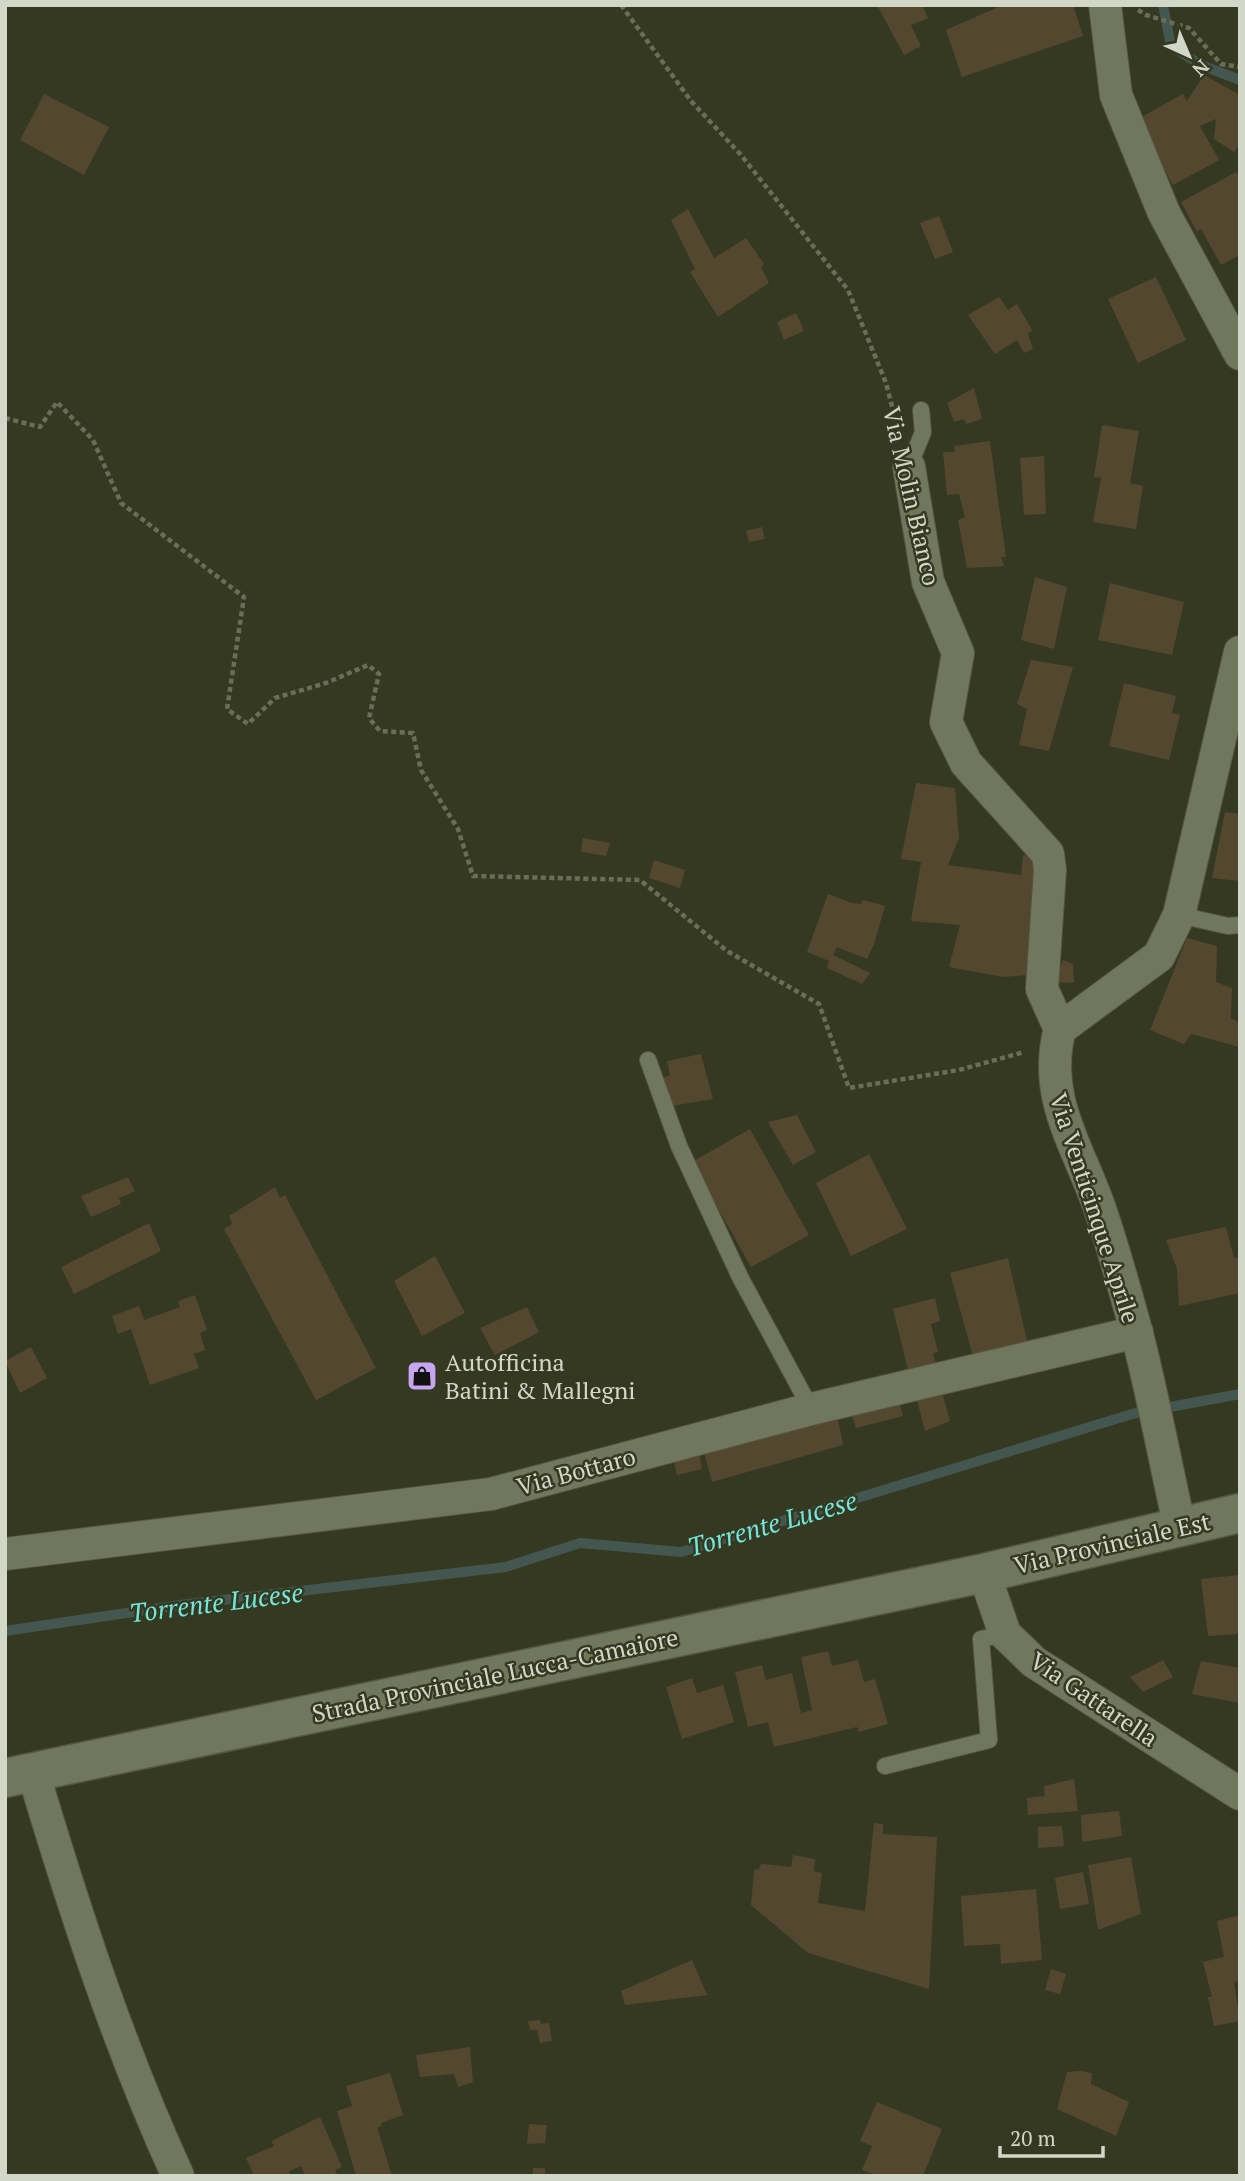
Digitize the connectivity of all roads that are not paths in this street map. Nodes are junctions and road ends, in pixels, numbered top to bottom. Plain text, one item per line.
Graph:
1 (1104, 5) edge
2 (1240, 354) edge
3 (921, 410) dead end
4 (909, 467) joint
5 (1240, 652) edge
6 (1179, 915) junction
7 (1240, 925) edge
8 (1058, 1036) junction
9 (648, 1060) dead end
10 (1138, 1342) junction
11 (811, 1409) junction
12 (1240, 1513) edge
13 (1180, 1528) junction
14 (5, 1554) edge
15 (984, 1573) junction
16 (1005, 1634) junction
17 (885, 1766) dead end
18 (19, 1775) edge
19 (1240, 1794) edge
20 (178, 2176) edge

1 - 2 street
3 - 4 lane
4 - 8 street, Via Molin Bianco
5 - 6 street
6 - 7 lane
6 - 8 street
8 - 10 street, Via Venticinque Aprile
9 - 11 lane
10 - 11 street, Via Bottaro
10 - 13 street, Via Venticinque Aprile
11 - 14 street, Via Bottaro
12 - 13 main road, Via Provinciale Est
13 - 15 main road, Via Provinciale Est
15 - 16 street, Via Gattarella
15 - 18 main road, Strada Provinciale Lucca-Camaiore
16 - 17 lane
16 - 19 street, Via Gattarella
18 - 20 street

